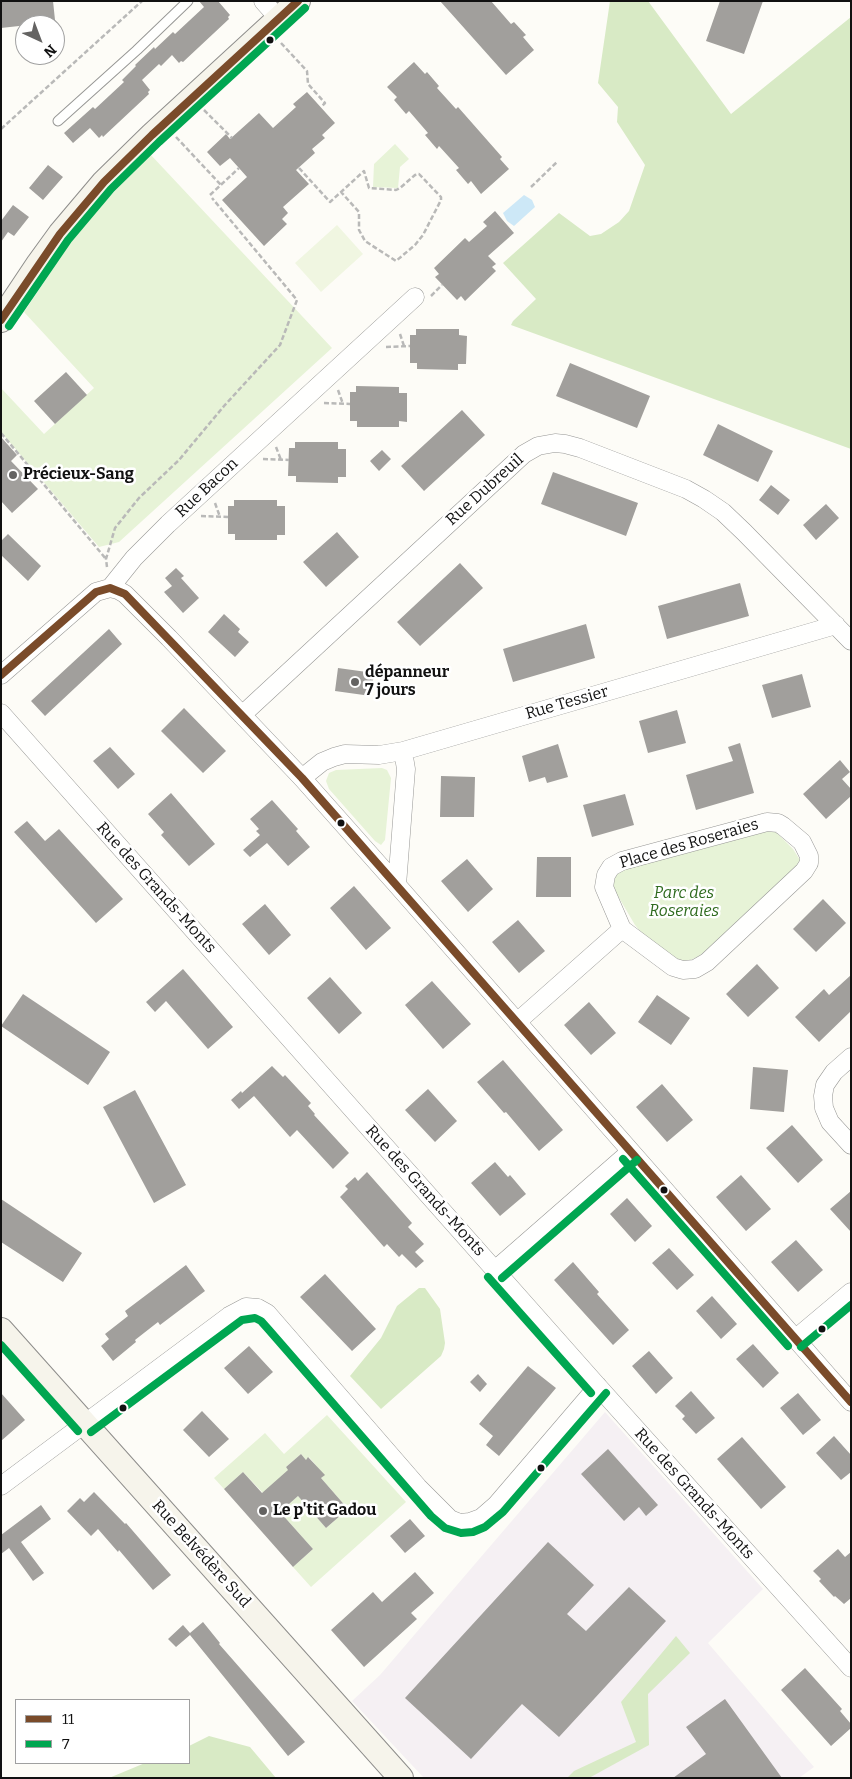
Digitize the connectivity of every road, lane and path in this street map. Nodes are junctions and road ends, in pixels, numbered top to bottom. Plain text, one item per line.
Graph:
1 (142, 1) edge
2 (188, 1) edge
3 (263, 1) edge
4 (298, 1) edge
5 (273, 24) junction
6 (192, 98) junction
7 (321, 107) dead end
8 (58, 121) dead end
9 (164, 124) junction
10 (1, 129) edge
11 (232, 138) dead end
12 (557, 162) dead end
13 (239, 168) dead end
14 (299, 168) dead end
15 (221, 185) junction
16 (531, 187) dead end
17 (341, 192) junction
18 (415, 297) dead end
19 (1, 320) edge
20 (400, 334) dead end
21 (404, 346) junction
22 (410, 346) dead end
23 (386, 347) dead end
24 (338, 390) dead end
25 (324, 403) dead end
26 (343, 404) junction
27 (350, 404) dead end
28 (1, 434) edge
29 (276, 446) dead end
30 (262, 460) dead end
31 (282, 460) junction
32 (289, 460) dead end
33 (215, 503) dead end
34 (201, 516) dead end
35 (220, 517) junction
36 (228, 517) dead end
37 (106, 560) junction
38 (110, 588) junction
39 (836, 625) junction
40 (851, 641) edge
41 (1, 675) edge
42 (1, 713) edge
43 (242, 715) junction
44 (404, 751) junction
45 (302, 778) junction
46 (397, 885) junction
47 (622, 929) junction
48 (517, 1022) junction
49 (851, 1057) edge
50 (851, 1145) edge
51 (630, 1152) junction
52 (495, 1270) junction
53 (851, 1292) edge
54 (1, 1330) edge
55 (795, 1339) junction
56 (598, 1386) junction
57 (851, 1402) edge
58 (85, 1424) junction
59 (1, 1486) edge
60 (851, 1668) edge
61 (401, 1778) edge

1 - 10 path
2 - 8 lane
3 - 5 street
4 - 5 street
5 - 6 street
5 - 7 path
6 - 9 street
6 - 11 path
9 - 15 path
9 - 19 street
12 - 16 path
13 - 15 path
14 - 17 path
15 - 37 path
17 - 17 path
18 - 38 street, Rue Bacon
20 - 21 path
21 - 22 path
21 - 23 path
24 - 26 path
25 - 26 path
26 - 27 path
28 - 37 path
29 - 31 path
30 - 31 path
31 - 32 path
33 - 35 path
34 - 35 path
35 - 36 path
37 - 38 path
38 - 41 street, Rue Bacon
38 - 43 street
39 - 40 street, Rue Dubreuil
39 - 43 street, Rue Dubreuil
39 - 44 street, Rue Tessier
42 - 52 street, Rue des Grands-Monts
43 - 45 street
44 - 45 street, Rue Tessier
44 - 46 street
45 - 46 street
46 - 48 street
47 - 47 street, Place des Roseraies
47 - 48 street
48 - 51 street
49 - 50 street
51 - 52 street
51 - 55 street
52 - 56 street, Rue des Grands-Monts
53 - 55 street
54 - 58 street, Rue Belvédère Sud
55 - 57 street
56 - 58 street
56 - 60 street, Rue des Grands-Monts
58 - 59 street
58 - 61 street, Rue Belvédère Sud

